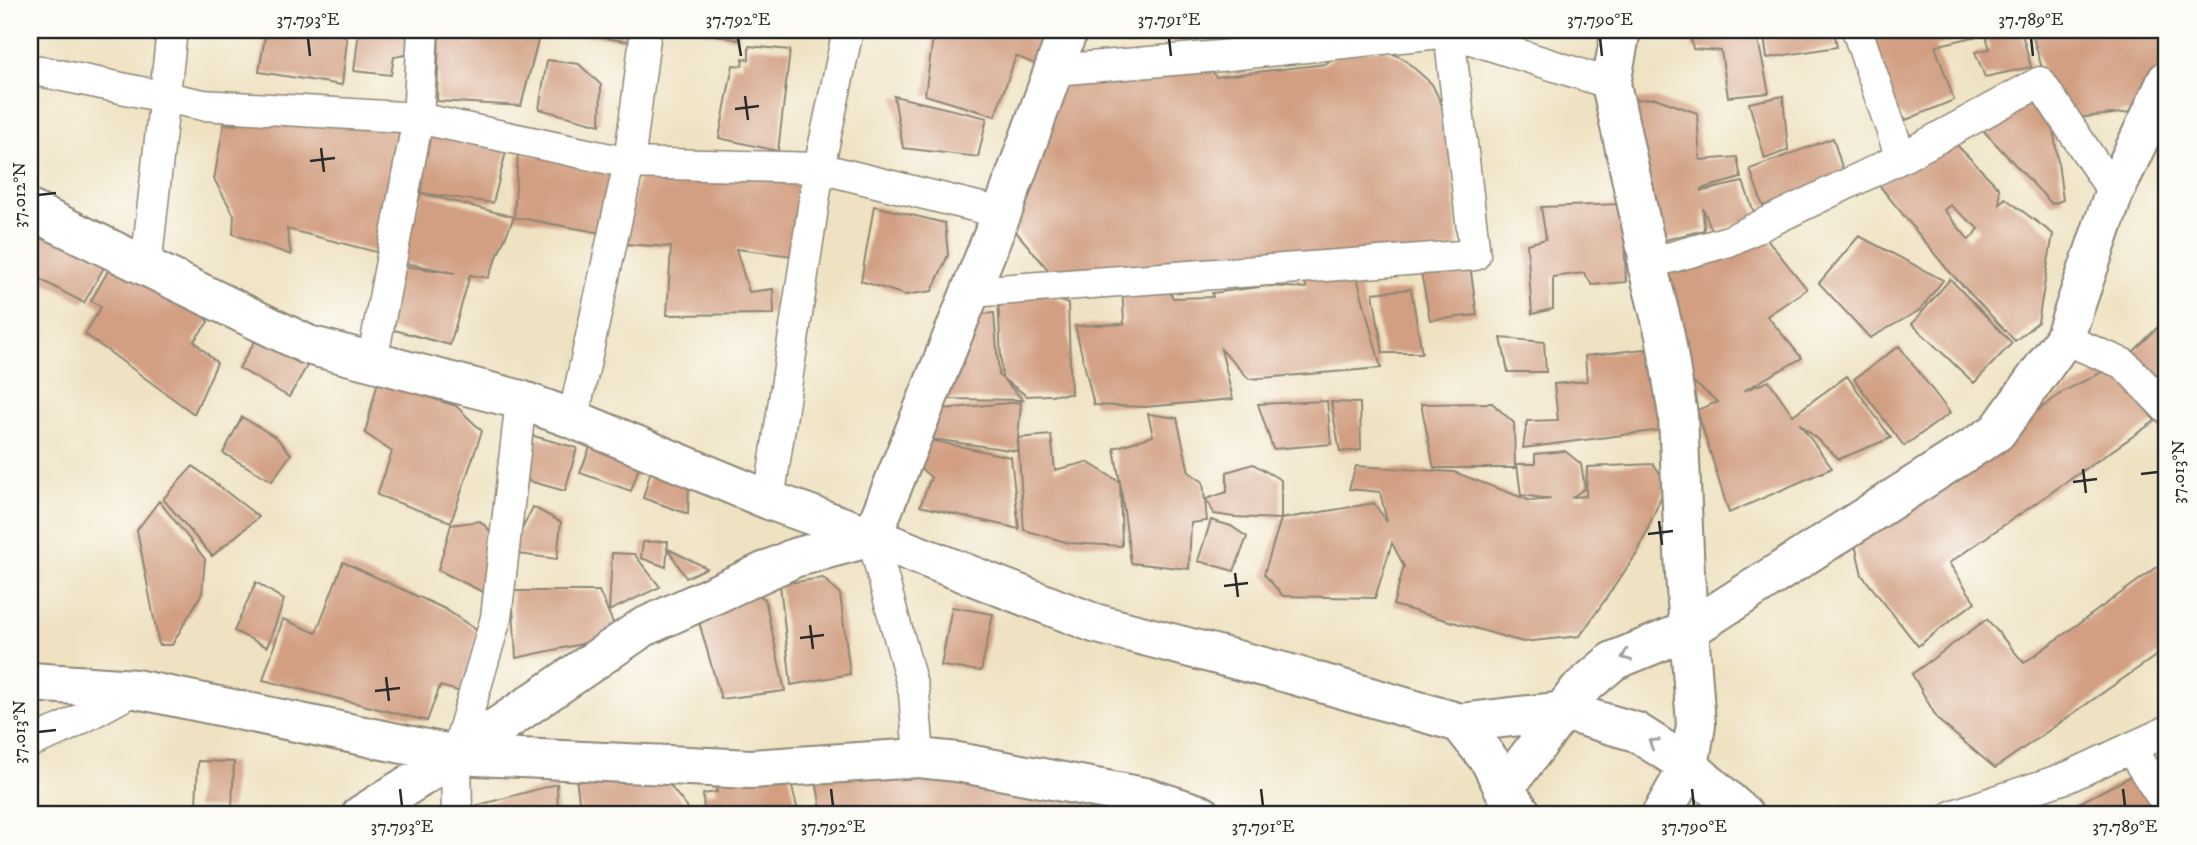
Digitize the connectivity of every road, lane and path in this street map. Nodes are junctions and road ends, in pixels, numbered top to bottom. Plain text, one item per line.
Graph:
1 (172, 30) edge
2 (424, 30) edge
3 (646, 30) edge
4 (848, 30) edge
5 (1068, 30) edge
6 (1621, 30) edge
7 (1857, 30) edge
8 (1449, 32) junction
9 (30, 69) edge
10 (1054, 70) junction
11 (1611, 85) junction
12 (2165, 90) edge
13 (166, 97) junction
14 (418, 118) junction
15 (1902, 158) junction
16 (629, 163) junction
17 (818, 168) junction
18 (2114, 194) junction
19 (30, 210) edge
20 (1002, 214) junction
21 (1647, 264) junction
22 (146, 267) junction
23 (971, 292) junction
24 (2064, 339) junction
25 (372, 362) junction
26 (521, 400) junction
27 (2167, 409) edge
28 (573, 419) junction
29 (769, 500) junction
30 (872, 537) junction
31 (1689, 630) junction
32 (30, 682) edge
33 (135, 689) junction
34 (1564, 711) junction
35 (1460, 723) junction
36 (2167, 731) edge
37 (30, 742) edge
38 (2130, 748) junction
39 (456, 755) junction
40 (919, 758) junction
41 (1689, 766) junction
42 (1513, 802) edge
43 (2167, 805) edge
44 (361, 815) edge
45 (457, 815) edge
46 (1202, 815) edge
47 (1661, 815) edge
48 (1744, 815) edge
49 (1954, 815) edge

1 - 13 street
2 - 14 street
3 - 16 street
4 - 17 street
5 - 10 street
6 - 11 street
7 - 15 street
8 - 10 street
8 - 11 street
8 - 23 street
9 - 13 street
10 - 20 street
11 - 21 street
12 - 18 street
13 - 14 street
13 - 22 street
14 - 16 street
14 - 25 street
15 - 18 street
15 - 21 street
16 - 17 street
16 - 28 street
17 - 20 street
17 - 29 street
18 - 24 street
19 - 22 street
20 - 23 street
21 - 31 street
22 - 25 street
23 - 30 street
24 - 27 street
24 - 31 street
25 - 26 street
26 - 28 street
26 - 39 street
28 - 29 street
29 - 30 street
30 - 35 street
30 - 39 street
30 - 40 street
31 -> 34 street
31 - 41 street
32 - 33 street
33 - 37 street
33 - 39 street
34 - 35 street
41 -> 34 street
34 - 42 street
35 - 42 street
36 - 38 street
38 - 43 street
38 - 49 street
39 - 40 street
39 - 44 street
39 - 45 street
40 - 46 street
41 - 47 street
41 - 48 street

